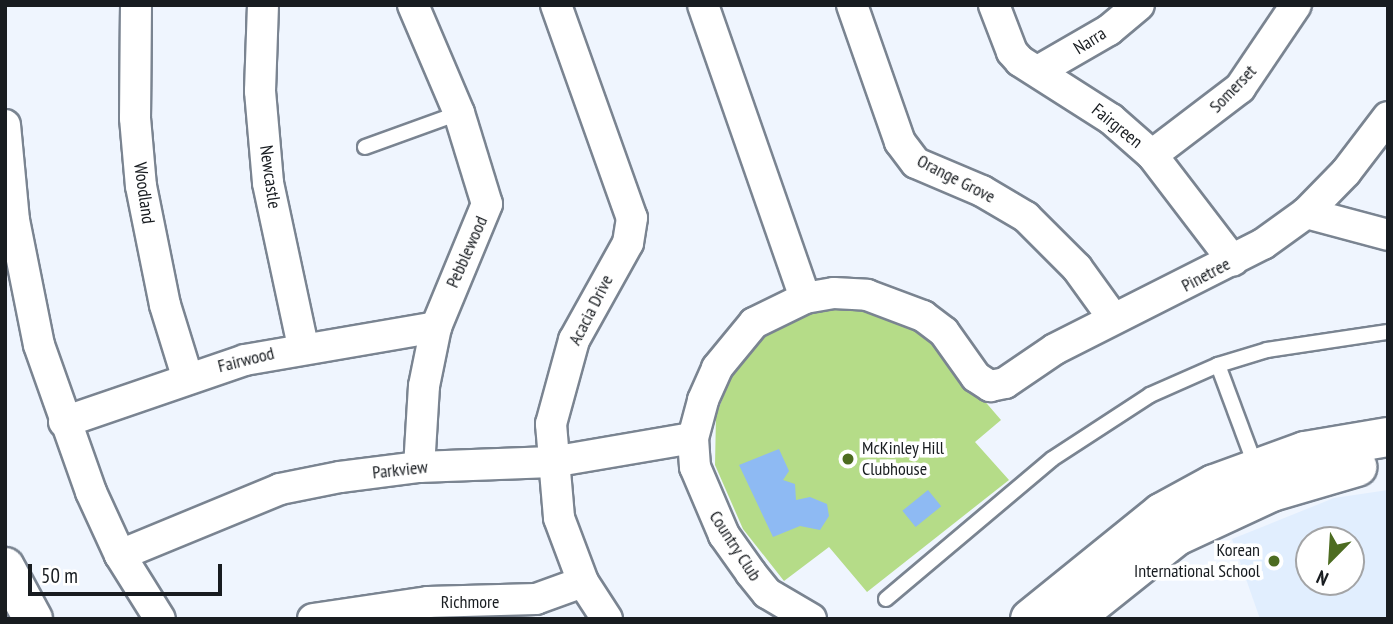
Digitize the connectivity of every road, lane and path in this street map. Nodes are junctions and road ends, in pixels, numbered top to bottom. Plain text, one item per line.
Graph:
1 (136, 5) edge
2 (263, 5) edge
3 (412, 5) edge
4 (556, 5) edge
5 (703, 5) edge
6 (852, 5) edge
7 (994, 5) edge
8 (1139, 5) edge
9 (1296, 5) edge
10 (1038, 71) junction
11 (459, 113) junction
12 (1388, 117) edge
13 (5, 125) edge
14 (365, 147) dead end
15 (1152, 155) junction
16 (1306, 213) junction
17 (1388, 235) edge
18 (1233, 261) junction
19 (806, 298) junction
20 (1113, 318) junction
21 (436, 327) junction
22 (1388, 332) edge
23 (303, 346) junction
24 (1218, 365) junction
25 (187, 376) junction
26 (990, 386) joint
27 (64, 422) junction
28 (1388, 437) edge
29 (693, 438) junction
30 (552, 462) junction
31 (1388, 463) edge
32 (419, 467) junction
33 (1264, 480) junction
34 (120, 555) junction
35 (5, 567) edge
36 (583, 582) junction
37 (886, 599) dead end
38 (769, 606) edge
39 (33, 619) edge
40 (160, 619) edge
41 (313, 619) edge
42 (607, 619) edge
43 (811, 619) edge
44 (1030, 619) edge
45 (1073, 619) edge

1 - 25 street, Woodland
2 - 23 street, Newcastle
3 - 11 street, Pebblewood
4 - 30 street, Acacia Drive
5 - 19 street
6 - 20 street, Orange Grove
7 - 10 street, Fairgreen
8 - 10 street, Narra
9 - 15 street, Somerset
10 - 15 street, Fairgreen
11 - 14 lane
11 - 21 street, Pebblewood
12 - 16 street, Pinetree
13 - 27 street
15 - 18 street, Fairgreen
16 - 17 street
16 - 18 street, Pinetree
18 - 20 street, Pinetree
19 - 26 street, Country Club
19 - 29 street, Country Club
20 - 26 street, Pinetree
21 - 23 street, Fairwood
21 - 32 street, Pebblewood
22 - 24 lane
23 - 25 street, Fairwood
24 - 33 lane
24 - 37 lane
25 - 27 street, Fairwood
27 - 34 street
28 - 33 main road
29 - 30 street, Parkview
29 - 38 street, Country Club
30 - 32 street, Parkview
30 - 36 street, Acacia Drive
31 - 33 main road
32 - 34 street, Parkview
33 - 44 main road
33 - 45 main road
34 - 40 street
35 - 39 main road
36 - 41 street, Richmore
36 - 42 street, Acacia Drive
38 - 43 street, Country Club

